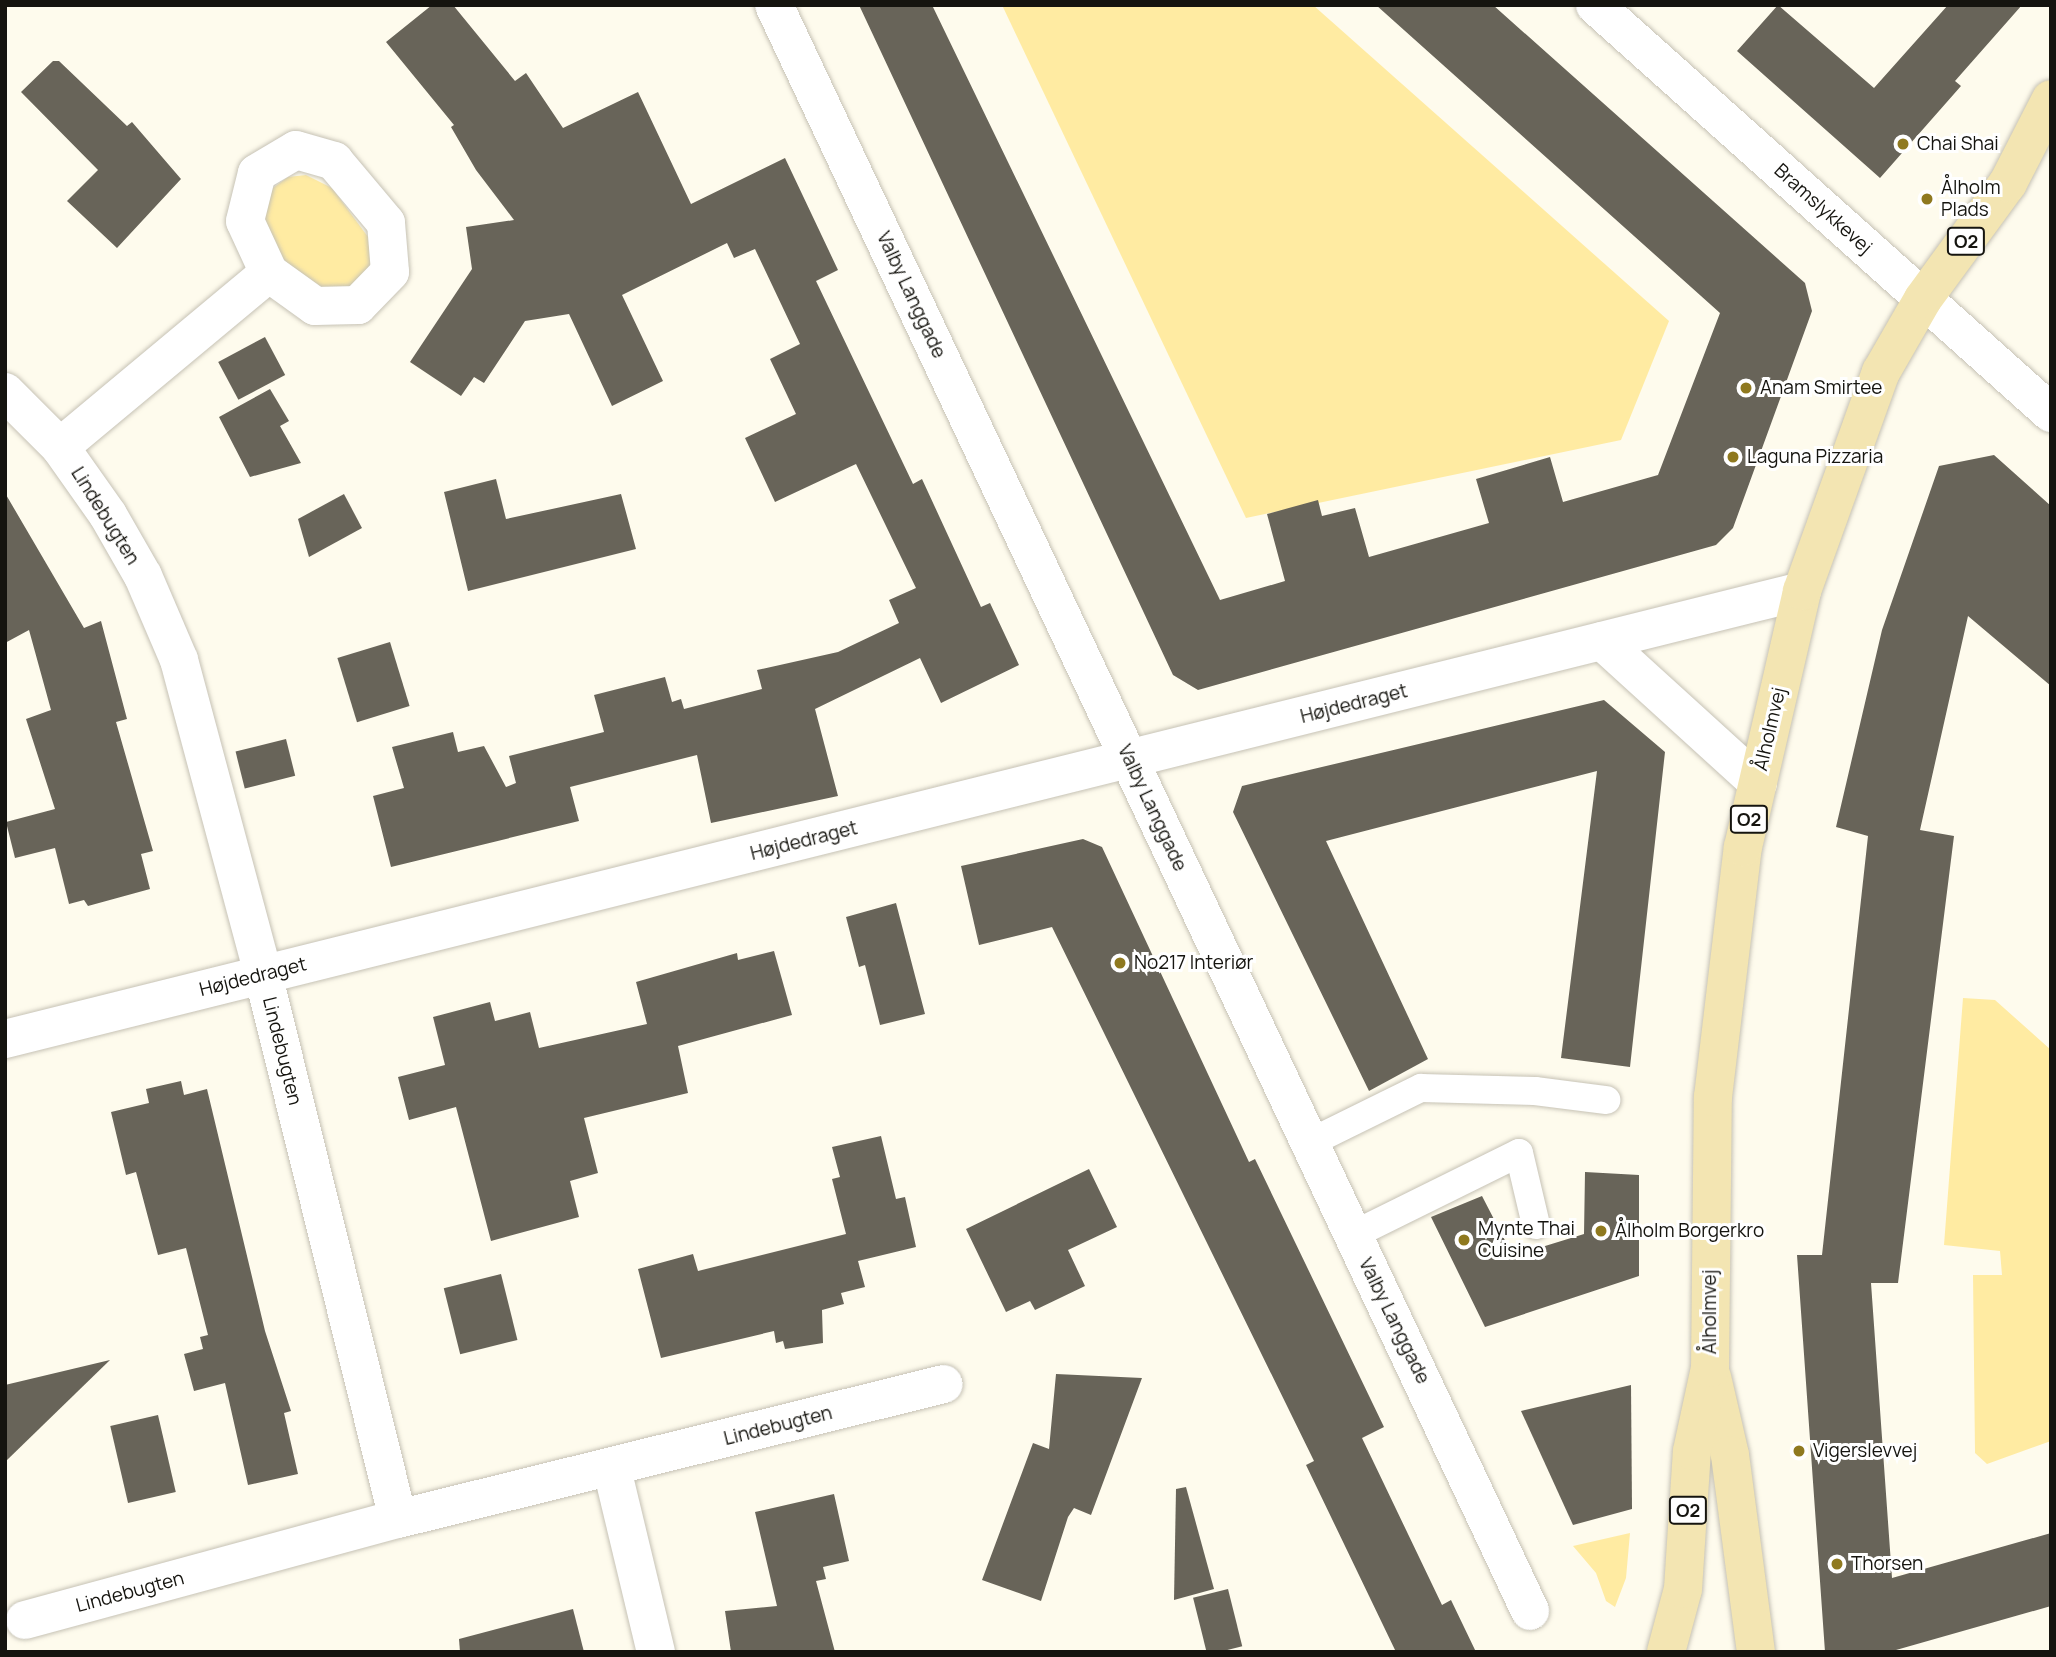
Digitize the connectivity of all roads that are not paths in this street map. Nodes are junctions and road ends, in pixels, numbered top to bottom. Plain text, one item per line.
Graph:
1 (774, 5) edge
2 (1595, 5) edge
3 (2051, 99) edge
4 (2051, 162) edge
5 (2008, 183) junction
6 (269, 273) dead end
7 (1923, 299) junction
8 (5, 392) edge
9 (2051, 412) edge
10 (60, 447) junction
11 (1802, 591) junction
12 (1602, 641) junction
13 (1130, 761) junction
14 (1758, 783) junction
15 (263, 974) junction
16 (5, 1039) edge
17 (1606, 1100) dead end
18 (1310, 1143) junction
19 (1536, 1225) dead end
20 (1353, 1234) junction
21 (1710, 1368) junction
22 (944, 1384) dead end
23 (612, 1469) junction
24 (398, 1519) junction
25 (1530, 1611) dead end
26 (24, 1620) dead end
27 (656, 1652) edge
28 (1666, 1652) edge
29 (1756, 1652) edge

1 - 13 street, Valby Langgade
2 - 7 street, Bramslykkevej
3 - 5 main road, Ålholmvej / O2
4 - 5 main road, Ålholmvej / O2
5 - 7 main road, Ålholmvej / O2
6 - 10 street, Lindebugten
7 - 9 street, Bramslykkevej
7 - 11 main road, Ålholmvej / O2
8 - 10 street, Lindebugten
10 - 15 street, Lindebugten
11 - 12 street, Højdedraget
11 - 14 main road, Ålholmvej / O2
12 - 13 street, Højdedraget
12 - 14 street
13 - 15 street, Højdedraget
13 - 18 street, Valby Langgade
14 - 21 main road, Ålholmvej / O2
15 - 16 street, Højdedraget
15 - 24 street, Lindebugten
17 - 18 lane
18 - 20 street, Valby Langgade
19 - 20 lane
20 - 25 street, Valby Langgade
21 - 28 main road, Ålholmvej / O2
21 - 29 main road, Ålholmvej / O2
22 - 23 street, Lindebugten
23 - 24 street, Lindebugten
23 - 27 street
24 - 26 street, Lindebugten

